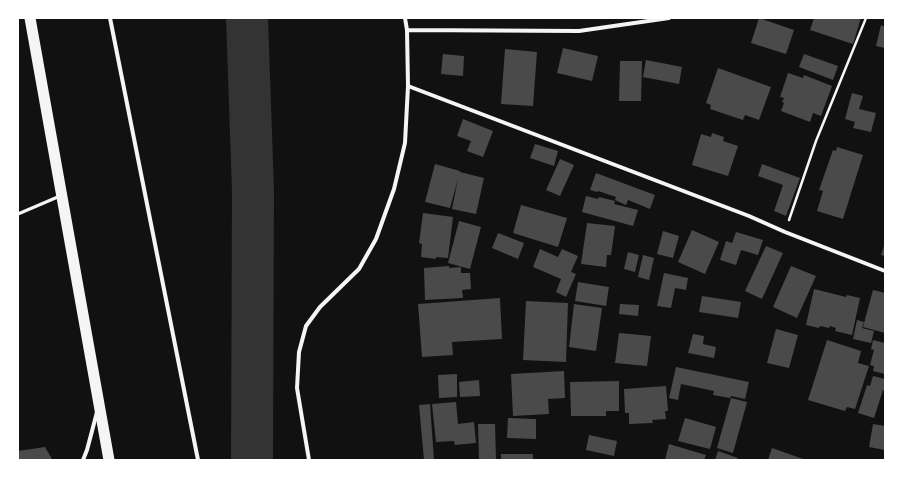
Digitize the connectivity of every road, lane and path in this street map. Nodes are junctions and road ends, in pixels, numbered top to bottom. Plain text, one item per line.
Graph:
1 (30, 18) edge
2 (110, 18) edge
3 (404, 18) edge
4 (669, 18) edge
5 (866, 18) edge
6 (407, 30) junction
7 (408, 86) junction
8 (62, 195) junction
9 (18, 214) edge
10 (786, 232) junction
11 (885, 271) edge
12 (99, 404) junction
13 (83, 460) edge
14 (110, 460) edge
15 (198, 460) edge
16 (308, 460) edge

1 - 8 highway
2 - 15 street
3 - 6 street
4 - 6 street
5 - 10 path
6 - 7 street
7 - 10 street
7 - 16 street
8 - 9 lane
8 - 12 highway
10 - 11 street
12 - 13 street
12 - 14 highway

